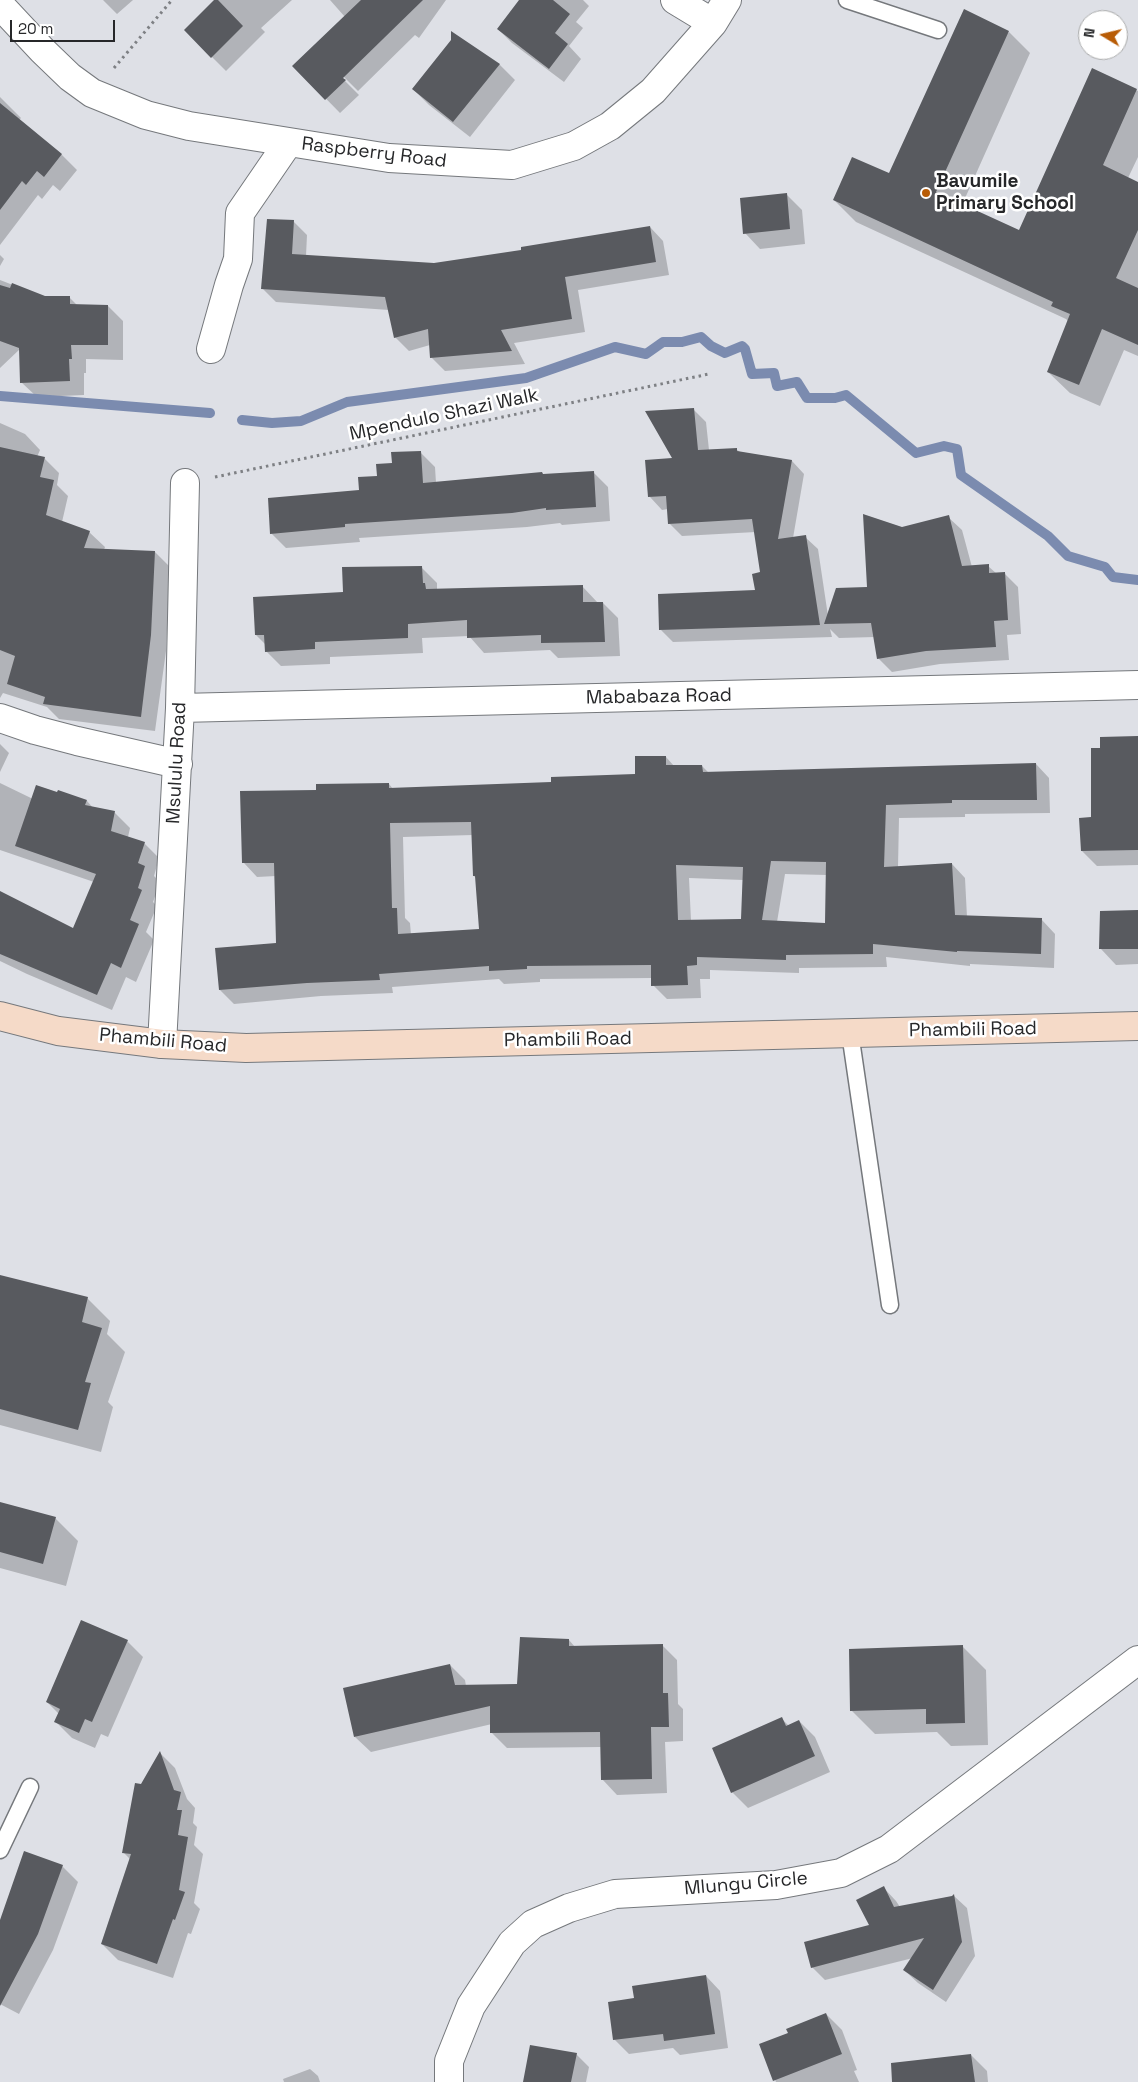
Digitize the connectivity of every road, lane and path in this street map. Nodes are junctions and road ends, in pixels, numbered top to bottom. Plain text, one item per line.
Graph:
1 (172, 0) edge
2 (675, 0) edge
3 (727, 0) edge
4 (847, 0) edge
5 (0, 5) edge
6 (713, 23) junction
7 (938, 30) dead end
8 (92, 94) junction
9 (288, 143) junction
10 (211, 349) dead end
11 (709, 374) dead end
12 (185, 483) joint
13 (1138, 685) edge
14 (180, 708) junction
15 (0, 718) edge
16 (178, 764) junction
17 (0, 1016) edge
18 (1138, 1026) edge
19 (850, 1033) junction
20 (162, 1044) junction
21 (890, 1305) dead end
22 (1138, 1660) edge
23 (30, 1787) dead end
24 (0, 1850) edge
25 (449, 2082) edge

1 - 8 path
2 - 6 street
3 - 6 street, Raspberry Road
4 - 7 lane
5 - 8 street, Raspberry Road
6 - 9 street, Raspberry Road
8 - 9 street, Raspberry Road
9 - 10 street
11 - 12 path, Mpendulo Shazi Walk
12 - 14 street, Msululu Road
13 - 14 street, Mababaza Road
14 - 16 street, Msululu Road
15 - 16 street
16 - 20 street, Msululu Road
17 - 20 street, Phambili Road
18 - 19 street, Phambili Road
19 - 20 street, Phambili Road
19 - 21 lane
22 - 25 street, Mlungu Circle
23 - 24 lane

